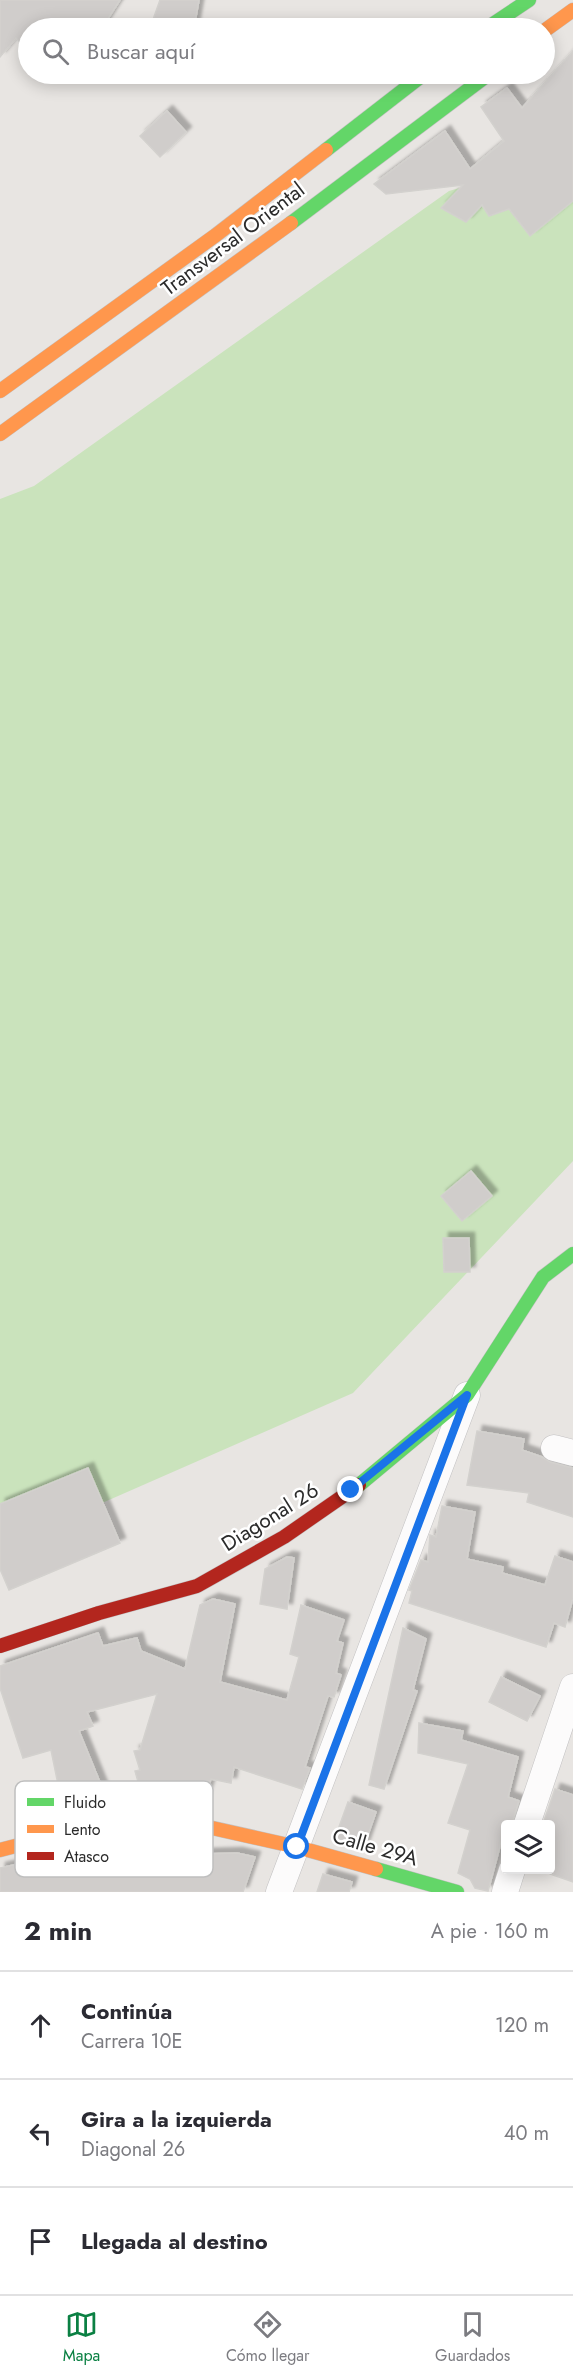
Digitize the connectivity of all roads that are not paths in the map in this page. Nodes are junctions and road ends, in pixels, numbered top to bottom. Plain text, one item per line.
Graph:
1 (529, 0) edge
2 (573, 10) edge
3 (503, 18) edge
4 (555, 23) edge
5 (411, 84) edge
6 (476, 84) edge
7 (0, 391) edge
8 (0, 434) edge
9 (573, 1254) edge
10 (467, 1395) junction
11 (0, 1646) edge
12 (573, 1687) edge
13 (528, 1820) edge
14 (213, 1828) edge
15 (15, 1847) edge
16 (297, 1847) junction
17 (0, 1851) edge
18 (510, 1874) edge
19 (279, 1892) edge
20 (457, 1892) edge
21 (505, 1892) edge

1 - 3 main road
2 - 4 main road
5 - 7 main road, Transversal Oriental
6 - 8 main road, Transversal Oriental
9 - 10 main road, Diagonal 26
10 - 11 main road, Diagonal 26
10 - 16 street
12 - 13 street
14 - 16 main road, Calle 29A
15 - 17 main road, Calle 29A
16 - 19 street
16 - 20 main road, Calle 29A
18 - 21 street

